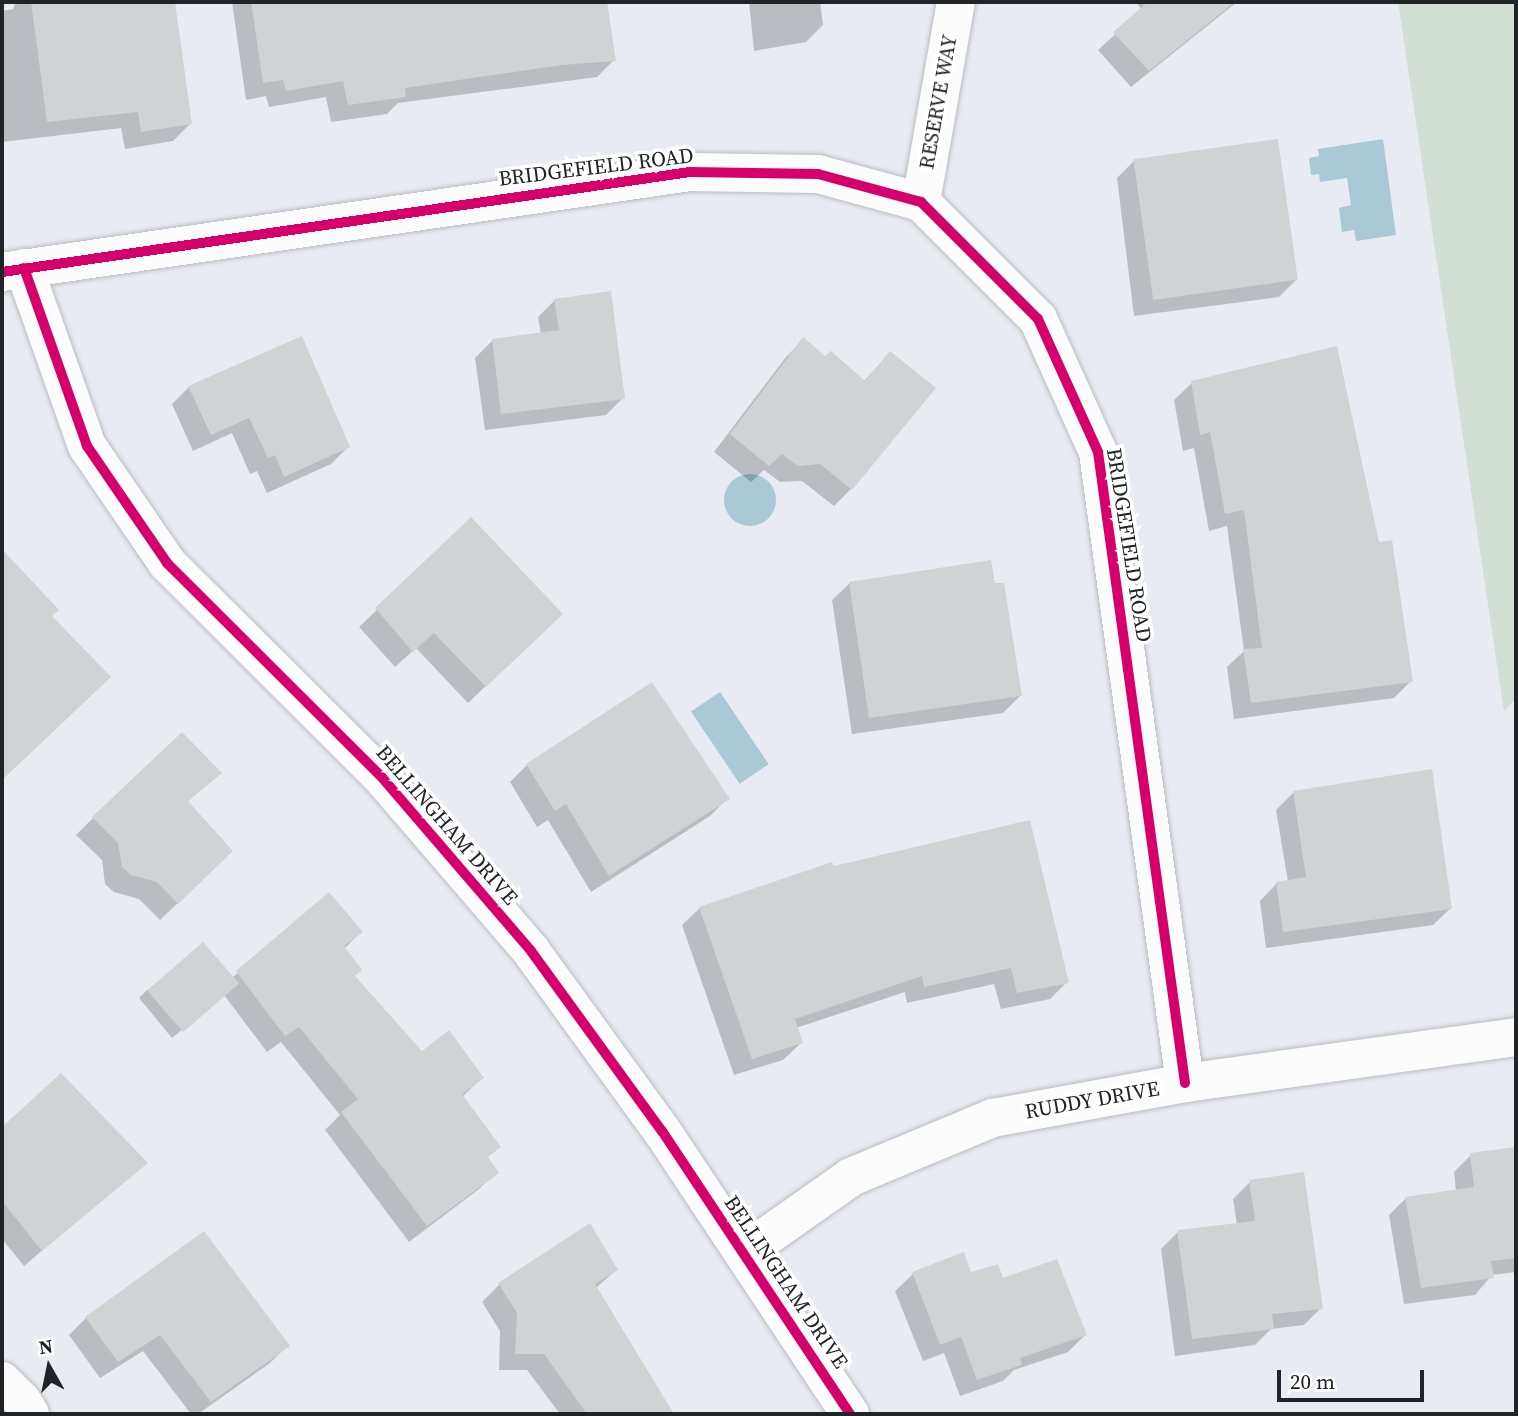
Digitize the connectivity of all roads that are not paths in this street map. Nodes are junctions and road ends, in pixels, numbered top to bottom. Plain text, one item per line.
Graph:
1 (956, 2) edge
2 (921, 202) junction
3 (13, 270) edge
4 (1516, 1037) edge
5 (1185, 1083) junction
6 (743, 1253) junction
7 (2, 1381) edge
8 (30, 1414) edge
9 (850, 1414) edge

1 - 2 street, RESERVE WAY
2 - 3 street, BRIDGEFIELD ROAD
2 - 5 street, BRIDGEFIELD ROAD
3 - 6 street, BELLINGHAM DRIVE
4 - 5 street, RUDDY DRIVE
5 - 6 street, RUDDY DRIVE
6 - 9 street, BELLINGHAM DRIVE
7 - 8 street

